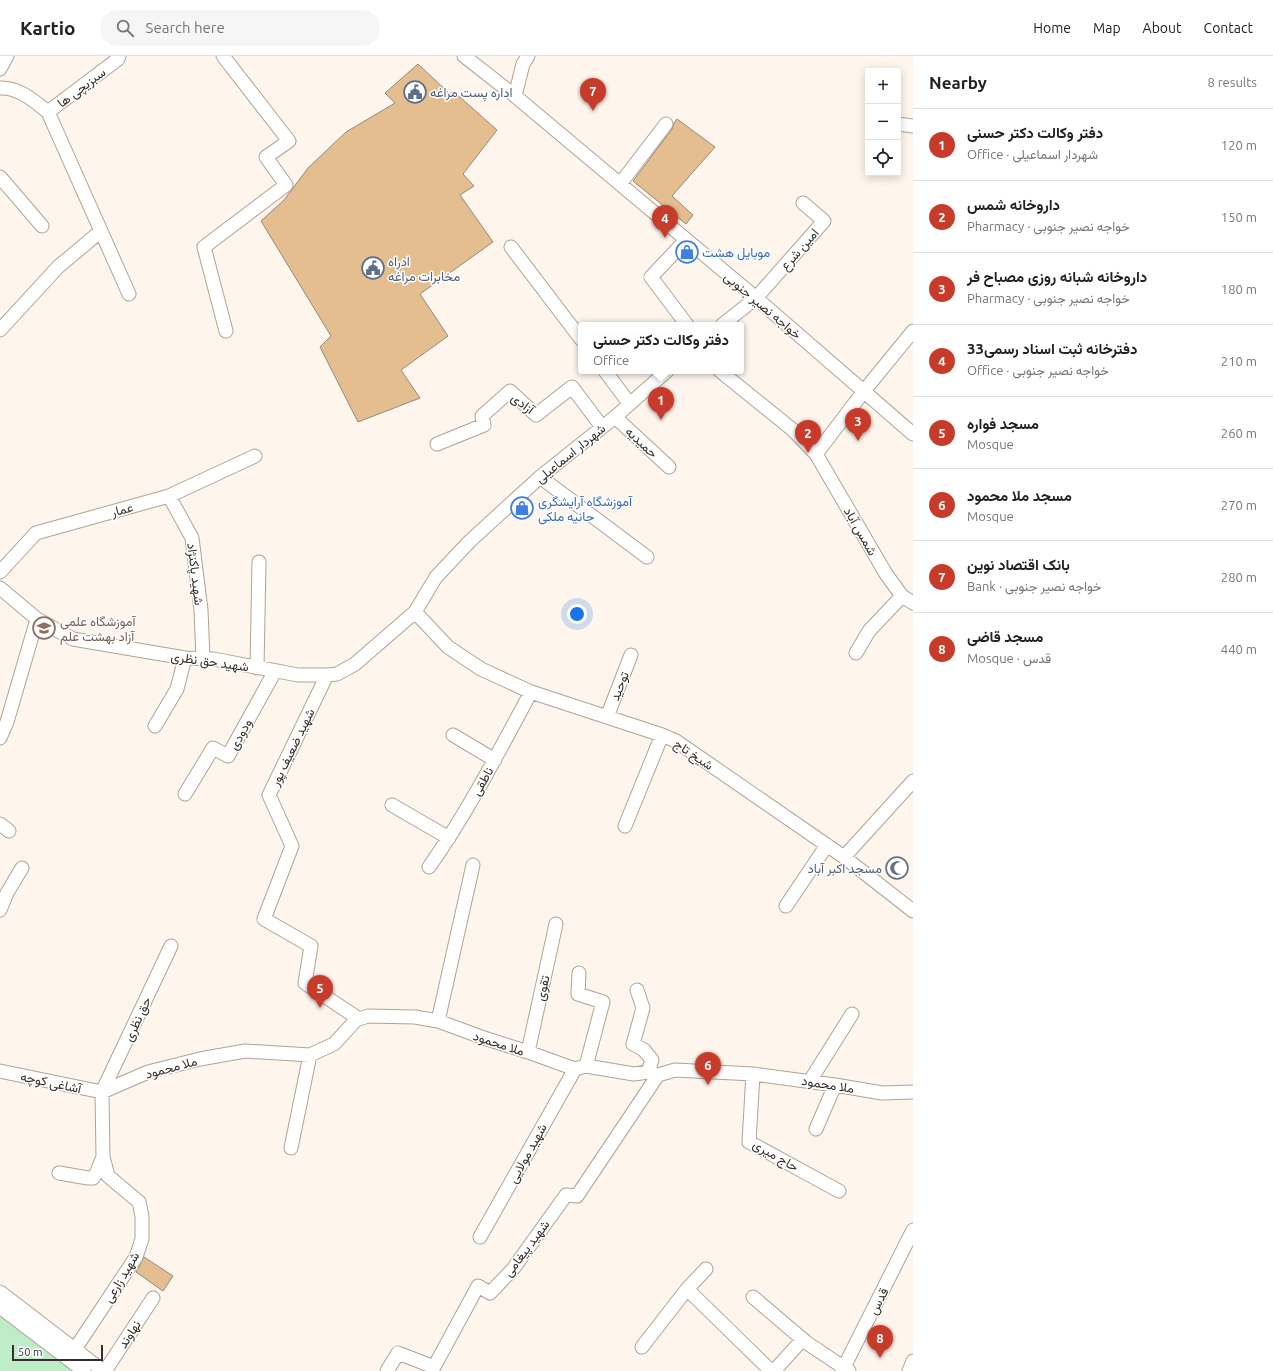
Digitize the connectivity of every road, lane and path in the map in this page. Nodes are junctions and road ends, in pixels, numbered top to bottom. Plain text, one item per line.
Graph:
1 (7, 56) edge
2 (119, 56) edge
3 (222, 56) edge
4 (464, 56) edge
5 (528, 56) edge
6 (0, 70) edge
7 (0, 88) edge
8 (515, 96) junction
9 (48, 112) junction
10 (666, 124) dead end
11 (901, 124) edge
12 (913, 126) edge
13 (0, 177) edge
14 (620, 184) junction
15 (803, 203) dead end
16 (42, 226) dead end
17 (101, 231) junction
18 (686, 240) junction
19 (511, 247) dead end
20 (129, 294) dead end
21 (756, 298) junction
22 (685, 322) edge
23 (726, 322) edge
24 (0, 330) edge
25 (913, 331) edge
26 (226, 332) dead end
27 (578, 335) edge
28 (607, 374) edge
29 (663, 374) edge
30 (724, 374) edge
31 (864, 391) junction
32 (629, 403) junction
33 (615, 417) junction
34 (602, 427) junction
35 (913, 434) edge
36 (437, 444) dead end
37 (816, 454) junction
38 (254, 456) dead end
39 (669, 467) dead end
40 (540, 477) junction
41 (169, 496) junction
42 (647, 557) dead end
43 (259, 562) dead end
44 (0, 572) edge
45 (0, 588) edge
46 (908, 599) edge
47 (415, 612) junction
48 (37, 619) junction
49 (856, 653) dead end
50 (631, 655) dead end
51 (185, 658) junction
52 (203, 658) junction
53 (257, 668) junction
54 (275, 671) junction
55 (327, 675) junction
56 (531, 692) junction
57 (608, 717) junction
58 (155, 726) dead end
59 (453, 735) dead end
60 (662, 735) junction
61 (0, 738) edge
62 (495, 760) junction
63 (913, 781) edge
64 (185, 794) dead end
65 (392, 805) dead end
66 (625, 826) dead end
67 (449, 838) junction
68 (827, 845) junction
69 (844, 856) junction
70 (473, 865) dead end
71 (429, 867) dead end
72 (22, 868) dead end
73 (786, 906) dead end
74 (0, 910) edge
75 (913, 911) edge
76 (556, 924) dead end
77 (171, 946) dead end
78 (580, 973) dead end
79 (637, 990) dead end
80 (852, 1014) dead end
81 (359, 1019) junction
82 (438, 1021) junction
83 (528, 1052) junction
84 (310, 1054) junction
85 (580, 1067) junction
86 (0, 1071) edge
87 (653, 1074) junction
88 (753, 1074) junction
89 (810, 1081) junction
90 (835, 1085) junction
91 (102, 1092) junction
92 (913, 1092) edge
93 (816, 1129) dead end
94 (291, 1148) dead end
95 (103, 1157) junction
96 (59, 1173) dead end
97 (839, 1191) dead end
98 (913, 1230) edge
99 (480, 1237) dead end
100 (706, 1269) dead end
101 (687, 1289) junction
102 (0, 1292) edge
103 (753, 1297) dead end
104 (153, 1298) dead end
105 (0, 1307) edge
106 (803, 1339) junction
107 (642, 1347) dead end
108 (75, 1349) junction
109 (913, 1361) edge
110 (845, 1370) edge
111 (84, 1371) edge
112 (104, 1371) edge
113 (387, 1371) edge
114 (771, 1371) edge
115 (774, 1371) edge
116 (910, 1371) edge

1 - 6 street
2 - 9 street, سبزیچی ها
3 - 26 street
4 - 8 street, خواجه نصیر جنوبی
5 - 8 street
7 - 9 street, سبزیچی ها
8 - 14 street, خواجه نصیر جنوبی
9 - 17 street
10 - 14 street
11 - 12 street
13 - 16 street
14 - 18 street, خواجه نصیر جنوبی
15 - 21 street, امین شرع
17 - 20 street
17 - 24 street
18 - 21 street, خواجه نصیر جنوبی
18 - 22 street
19 - 27 street
21 - 23 street
21 - 31 street, خواجه نصیر جنوبی
25 - 31 street
28 - 32 street
29 - 32 street, شهردار اسماعیلی
30 - 37 street, شمس آباد
31 - 35 street, خواجه نصیر جنوبی
31 - 37 street
32 - 33 street, شهردار اسماعیلی
33 - 34 street, شهردار اسماعیلی
33 - 39 street, حمیدیه
34 - 36 street, آزادی
34 - 40 street, شهردار اسماعیلی
37 - 46 street, شمس آباد
38 - 41 street, عمار
40 - 42 street
40 - 47 street, شهردار اسماعیلی
41 - 44 street, عمار
41 - 52 street, شهید پاکنژاد
43 - 53 street
45 - 48 street, شهید حق نظری
46 - 49 street
47 - 55 street, شهید حق نظری
47 - 56 street, شیخ تاج
48 - 51 street, شهید حق نظری
48 - 61 street
50 - 57 street, توحید
51 - 52 street, شهید حق نظری
51 - 58 street
52 - 53 street, شهید حق نظری
53 - 54 street, شهید حق نظری
54 - 55 street, شهید حق نظری
54 - 64 street, ودودی
55 - 81 street, شهید ضعیف پور
56 - 57 street, شیخ تاج
56 - 62 street, ناطقی
57 - 60 street, شیخ تاج
59 - 62 street
60 - 66 street
60 - 68 street, شیخ تاج
62 - 67 street, ناطقی
63 - 69 street
65 - 67 street
67 - 71 street, ناطقی
68 - 69 street, شیخ تاج
68 - 73 street
69 - 75 street, شیخ تاج
70 - 82 street
72 - 74 street
76 - 83 street, تقوی
77 - 91 street, حق نظری
78 - 85 street, شهید مولایی
79 - 87 street
80 - 89 street
81 - 82 street, ملا محمود
81 - 84 street, ملا محمود
82 - 83 street, ملا محمود
83 - 85 street, ملا محمود
84 - 91 street, ملا محمود
84 - 94 street
85 - 87 street, ملا محمود
85 - 99 street, شهید مولایی
86 - 91 street, آشاغی کوچه
87 - 88 street, ملا محمود
87 - 113 street, شهید پیغامی
88 - 89 street, ملا محمود
88 - 97 street, حاج میری
89 - 90 street, ملا محمود
90 - 92 street, ملا محمود
90 - 93 street
91 - 95 street, شهید زارعی
95 - 96 street
95 - 108 street, شهید زارعی
98 - 110 street, قدس
100 - 101 street
101 - 107 street
101 - 114 street
102 - 108 street
103 - 106 street
104 - 112 street, نهاوند
105 - 111 street
106 - 110 street
106 - 115 street
108 - 112 street
109 - 116 street

